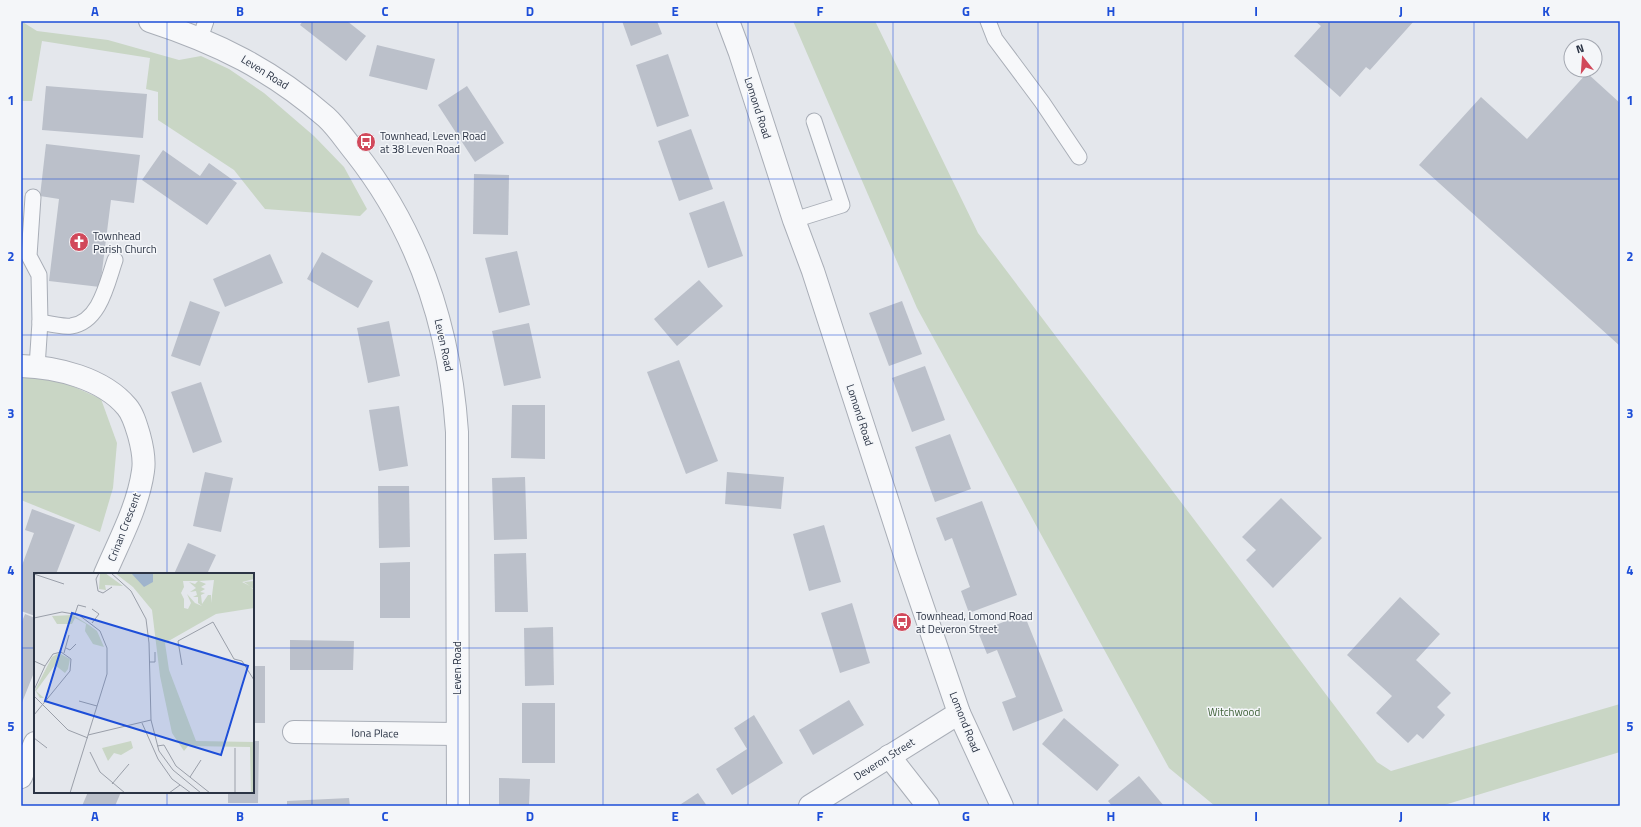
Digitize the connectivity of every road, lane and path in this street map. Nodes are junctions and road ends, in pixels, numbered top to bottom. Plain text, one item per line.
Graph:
1 (150, 21) edge
2 (728, 21) edge
3 (988, 21) edge
4 (203, 29) edge
5 (814, 121) dead end
6 (1079, 157) dead end
7 (34, 197) dead end
8 (794, 220) junction
9 (115, 260) dead end
10 (40, 322) junction
11 (29, 366) edge
12 (105, 573) edge
13 (959, 712) junction
14 (294, 732) dead end
15 (457, 734) junction
16 (34, 745) edge
17 (889, 756) junction
18 (21, 777) edge
19 (458, 806) edge
20 (810, 806) edge
21 (928, 806) edge
22 (1002, 806) edge

1 - 4 street, Leven Road
2 - 8 street, Lomond Road
3 - 6 lane
4 - 15 street, Leven Road
5 - 8 lane
7 - 10 lane
8 - 13 street, Lomond Road
9 - 10 lane
10 - 11 lane
11 - 12 street, Crinan Crescent
13 - 17 street, Deveron Street
13 - 22 street, Lomond Road
14 - 15 street, Iona Place
15 - 19 street, Leven Road
16 - 18 street
17 - 20 street, Deveron Street
17 - 21 street

